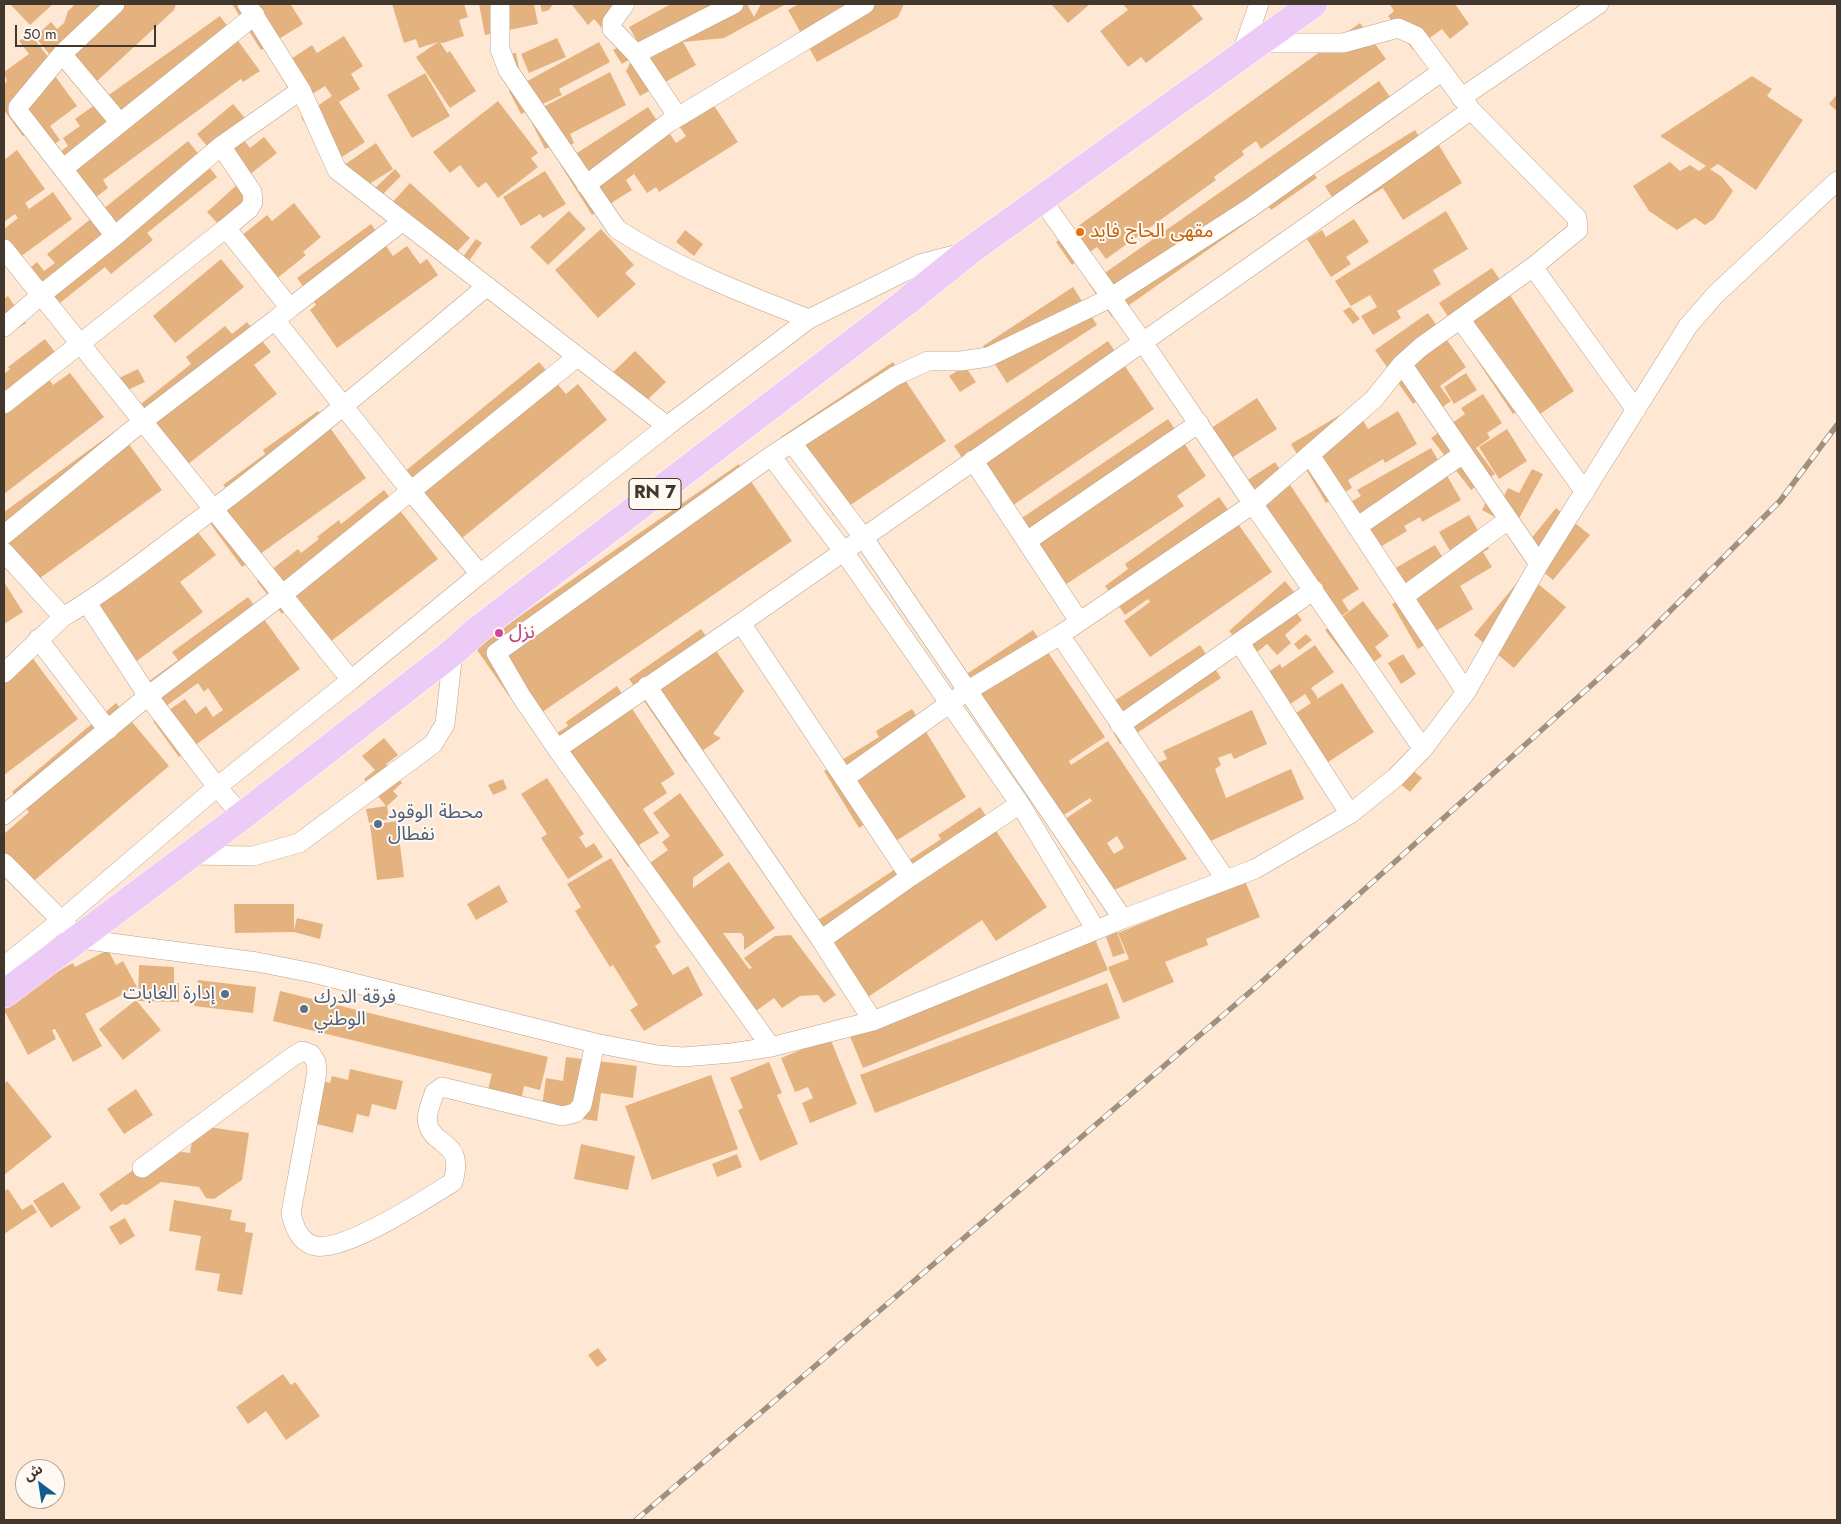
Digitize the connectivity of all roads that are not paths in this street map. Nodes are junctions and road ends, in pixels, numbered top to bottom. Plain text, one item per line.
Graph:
1 (115, 4) edge
2 (500, 4) edge
3 (625, 4) edge
4 (734, 4) edge
5 (864, 4) edge
6 (1259, 4) edge
7 (1313, 4) edge
8 (1599, 4) edge
9 (251, 10) edge
10 (1249, 49) junction
11 (62, 54) junction
12 (636, 54) junction
13 (1441, 72) junction
14 (301, 90) junction
15 (1466, 104) junction
16 (678, 117) junction
17 (120, 123) junction
18 (221, 146) junction
19 (64, 168) junction
20 (1837, 181) edge
21 (586, 185) junction
22 (1042, 200) junction
23 (403, 221) junction
24 (226, 228) junction
25 (115, 236) junction
26 (4, 249) edge
27 (968, 252) junction
28 (1533, 267) junction
29 (487, 286) junction
30 (41, 295) junction
31 (1110, 298) junction
32 (282, 314) junction
33 (1460, 319) junction
34 (810, 320) junction
35 (4, 327) edge
36 (82, 344) junction
37 (1144, 344) junction
38 (577, 356) junction
39 (1402, 364) junction
40 (4, 404) edge
41 (345, 406) junction
42 (1636, 410) junction
43 (143, 421) junction
44 (1199, 423) junction
45 (666, 426) junction
46 (792, 443) junction
47 (1464, 454) junction
48 (1310, 455) junction
49 (771, 456) junction
50 (973, 460) junction
51 (410, 490) junction
52 (1584, 492) junction
53 (1253, 504) junction
54 (213, 509) junction
55 (1508, 520) junction
56 (1357, 527) junction
57 (4, 535) edge
58 (863, 538) junction
59 (1027, 541) junction
60 (4, 552) edge
61 (844, 552) junction
62 (1539, 564) junction
63 (480, 574) junction
64 (1314, 590) junction
65 (282, 596) junction
66 (1403, 596) junction
67 (87, 603) junction
68 (63, 616) junction
69 (1079, 622) junction
70 (741, 623) junction
71 (480, 628) junction
72 (1060, 634) junction
73 (38, 639) junction
74 (1240, 643) junction
75 (453, 652) junction
76 (496, 653) junction
77 (4, 674) edge
78 (351, 680) junction
79 (647, 686) junction
80 (967, 691) junction
81 (1466, 692) junction
82 (148, 696) junction
83 (949, 703) junction
84 (1120, 725) junction
85 (108, 730) junction
86 (557, 748) junction
87 (1423, 749) junction
88 (845, 778) junction
89 (216, 787) junction
90 (1020, 804) junction
91 (1350, 814) junction
92 (4, 815) edge
93 (242, 816) junction
94 (190, 855) junction
95 (4, 864) edge
96 (910, 876) junction
97 (1226, 880) junction
98 (1123, 919) junction
99 (71, 929) junction
100 (1096, 930) junction
101 (820, 940) junction
102 (4, 966) edge
103 (4, 994) edge
104 (873, 1021) junction
105 (595, 1043) junction
106 (771, 1047) junction
107 (142, 1168) dead end

1 - 11 street
2 - 21 street
3 - 12 street
4 - 12 street
5 - 16 street
6 - 10 street
7 - 10 main road, RN 7
8 - 15 street
9 - 14 street
9 - 17 street
10 - 13 street
10 - 22 main road, RN 7
11 - 17 street
11 - 19 street
12 - 16 street
13 - 15 street
13 - 31 street
14 - 18 street
14 - 23 street
15 - 28 street
15 - 37 street
16 - 21 street
17 - 19 street
18 - 24 street
18 - 25 street
19 - 25 street
20 - 42 street
21 - 34 street
22 - 27 main road, RN 7
22 - 31 street
23 - 29 street
23 - 32 street
24 - 32 street
24 - 36 street
25 - 30 street
26 - 30 street
27 - 34 street
27 - 71 main road, RN 7
28 - 33 street
28 - 42 street
29 - 38 street
29 - 41 street
30 - 35 street
30 - 36 street
31 - 37 street
31 - 46 street
32 - 41 street
32 - 43 street
33 - 39 street
33 - 52 street
34 - 45 street
36 - 40 street
36 - 43 street
37 - 44 street
37 - 50 street
38 - 45 street
38 - 51 street
39 - 47 street
39 - 48 street
41 - 51 street
41 - 54 street
42 - 52 street
43 - 54 street
43 - 57 street
44 - 53 street
44 - 59 street
45 - 63 street
46 - 49 street
46 - 58 street
47 - 55 street
47 - 56 street
48 - 53 street
48 - 56 street
49 - 61 street
49 - 76 street
50 - 58 street
50 - 59 street
51 - 63 street
51 - 65 street
52 - 62 street
53 - 64 street
53 - 69 street
54 - 65 street
54 - 67 street
55 - 62 street
55 - 66 street
56 - 66 street
58 - 61 street
58 - 80 street
59 - 69 street
60 - 68 street
61 - 70 street
61 - 83 street
62 - 81 street
63 - 78 street
64 - 74 street
64 - 87 street
65 - 78 street
65 - 82 street
66 - 81 street
67 - 68 street
67 - 82 street
68 - 73 street
69 - 72 street
70 - 79 street
70 - 88 street
71 - 75 main road, RN 7
71 - 76 street
72 - 80 street
72 - 84 street
73 - 77 street
73 - 85 street
74 - 84 street
74 - 91 street
75 - 93 main road, RN 7
75 - 94 street
76 - 86 street
78 - 89 street
79 - 86 street
79 - 101 street
80 - 83 street
80 - 98 street
81 - 87 street
82 - 85 street
82 - 89 street
83 - 88 street
83 - 90 street
84 - 97 street
85 - 92 street
86 - 106 street
87 - 91 street
88 - 96 street
89 - 93 street
89 - 99 street
90 - 96 street
90 - 100 street
91 - 97 street
93 - 94 main road, RN 7
94 - 99 main road, RN 7
95 - 99 street
96 - 101 street
97 - 98 street
98 - 100 street
99 - 102 street
99 - 103 main road, RN 7
99 - 105 street
100 - 104 street
101 - 104 street
104 - 106 street
105 - 106 street
105 - 107 street

